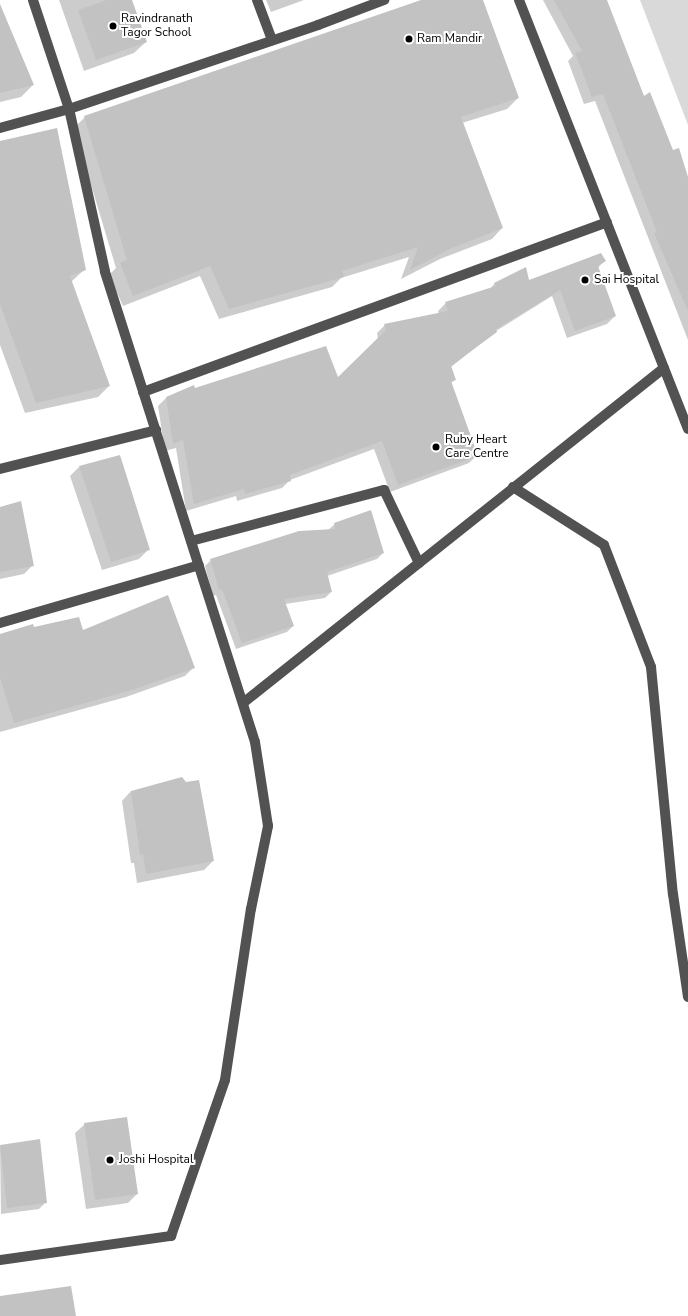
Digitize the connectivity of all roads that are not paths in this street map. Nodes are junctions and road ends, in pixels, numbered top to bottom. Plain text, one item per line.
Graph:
1 (33, 0) edge
2 (257, 0) edge
3 (384, 0) edge
4 (519, 0) edge
5 (272, 40) junction
6 (70, 109) junction
7 (0, 128) edge
8 (607, 222) junction
9 (664, 368) junction
10 (143, 392) junction
11 (688, 429) edge
12 (156, 430) junction
13 (0, 469) edge
14 (513, 487) junction
15 (191, 541) junction
16 (419, 563) junction
17 (199, 565) junction
18 (0, 623) edge
19 (243, 703) junction
20 (688, 997) edge
21 (0, 1260) edge

1 - 6 street
2 - 5 street
3 - 5 street
4 - 8 street
5 - 6 street
6 - 7 street
6 - 10 street
8 - 9 street
8 - 10 street
9 - 11 street
9 - 14 street
10 - 12 street
12 - 13 street
12 - 15 street
14 - 16 street
14 - 20 street
15 - 16 street
15 - 17 street
16 - 19 street
17 - 18 street
17 - 19 street
19 - 21 street

